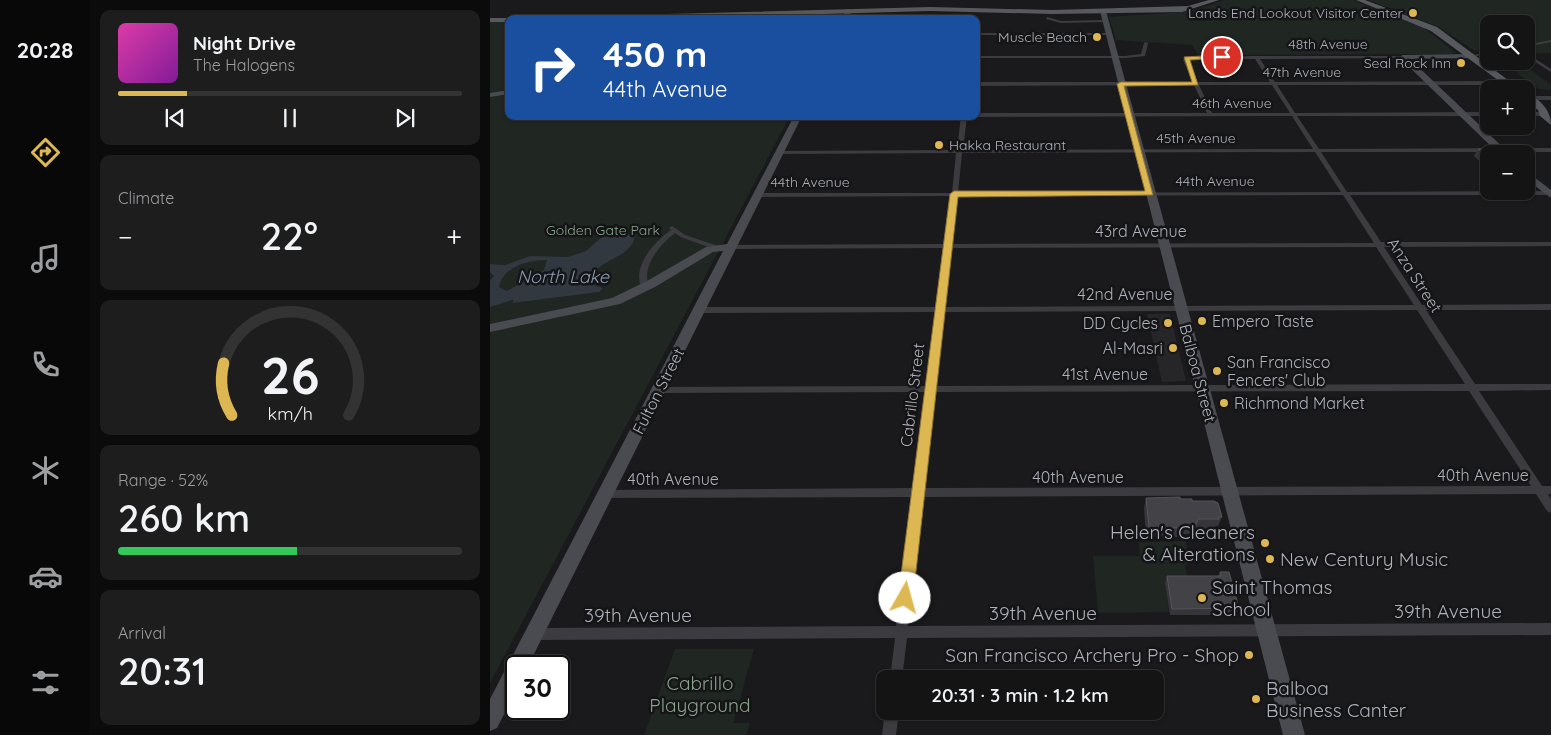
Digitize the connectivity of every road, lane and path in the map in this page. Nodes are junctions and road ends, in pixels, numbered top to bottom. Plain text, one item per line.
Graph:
1 (1216, 0) edge
2 (1359, 0) edge
3 (1205, 4) junction
4 (1179, 6) dead end
5 (1008, 8) dead end
6 (997, 10) junction
7 (970, 12) junction
8 (885, 13) junction
9 (787, 14) edge
10 (677, 15) edge
11 (752, 15) edge
12 (848, 15) edge
13 (898, 15) edge
14 (953, 15) dead end
15 (1103, 15) junction
16 (1046, 18) dead end
17 (490, 20) edge
18 (505, 20) edge
19 (980, 34) edge
20 (1107, 34) junction
21 (1551, 41) edge
22 (1146, 43) dead end
23 (1535, 44) edge
24 (1459, 47) junction
25 (1480, 51) edge
26 (1480, 54) edge
27 (1470, 56) junction
28 (980, 57) edge
29 (1114, 57) junction
30 (1256, 57) junction
31 (1403, 57) junction
32 (1535, 60) edge
33 (1480, 62) edge
34 (1491, 70) edge
35 (1551, 71) edge
36 (1499, 80) edge
37 (1501, 80) edge
38 (1430, 83) junction
39 (980, 84) edge
40 (1121, 84) junction
41 (1196, 84) junction
42 (1273, 84) junction
43 (1480, 85) edge
44 (505, 93) edge
45 (490, 95) edge
46 (1551, 98) edge
47 (1535, 99) edge
48 (1535, 106) edge
49 (1210, 114) junction
50 (1294, 114) junction
51 (1463, 114) junction
52 (1480, 114) edge
53 (1535, 114) edge
54 (1543, 114) junction
55 (980, 115) edge
56 (1129, 115) junction
57 (796, 120) edge
58 (964, 120) edge
59 (1551, 122) edge
60 (1496, 145) edge
61 (1317, 150) junction
62 (1551, 150) edge
63 (960, 151) junction
64 (1138, 151) junction
65 (1535, 151) edge
66 (780, 152) junction
67 (1480, 152) edge
68 (1535, 182) edge
69 (1345, 193) junction
70 (758, 194) junction
71 (954, 194) junction
72 (1150, 194) junction
73 (1550, 195) edge
74 (1379, 244) junction
75 (1551, 244) edge
76 (1164, 245) junction
77 (948, 246) junction
78 (724, 247) junction
79 (645, 287) junction
80 (1551, 307) edge
81 (1181, 308) junction
82 (1420, 308) junction
83 (941, 309) junction
84 (700, 310) junction
85 (490, 328) edge
86 (1472, 387) junction
87 (1551, 387) edge
88 (1202, 388) junction
89 (931, 389) junction
90 (659, 390) junction
91 (1540, 490) junction
92 (1551, 490) edge
93 (1230, 491) junction
94 (918, 493) junction
95 (606, 494) junction
96 (1551, 508) edge
97 (1551, 629) edge
98 (1266, 630) junction
99 (901, 632) junction
100 (534, 634) junction
101 (524, 655) edge
102 (897, 670) edge
103 (505, 692) edge
104 (891, 720) edge
105 (490, 721) edge
106 (889, 735) edge
107 (1294, 735) edge

1 - 3 main road
2 - 24 main road
3 - 4 main road
3 - 15 main road
5 - 6 main road
6 - 12 main road
6 - 15 main road
7 - 8 main road
7 - 14 main road
7 - 15 main road
8 - 12 main road
8 - 13 main road
9 - 11 main road
9 - 12 main road
9 - 12 main road
10 - 11 main road
15 - 16 street
15 - 20 street, Balboa Street
17 - 18 main road
19 - 20 street
20 - 29 street, Balboa Street
21 - 23 street
22 - 29 street
24 - 25 main road
24 - 27 main road
26 - 27 street
27 - 31 street, 48th Avenue
27 - 33 main road
27 - 36 main road
28 - 29 street
29 - 40 street, Balboa Street
30 - 31 street, 48th Avenue
30 - 41 street, 48th Avenue
30 - 42 street, Anza Street
31 - 38 street
32 - 35 street
34 - 37 main road
38 - 42 street, 47th Avenue
38 - 43 street, 47th Avenue
38 - 51 street
39 - 40 street, 47th Avenue
40 - 41 street, 47th Avenue
40 - 56 street, Balboa Street
41 - 42 street, 47th Avenue
41 - 49 street
42 - 50 street, Anza Street
44 - 45 street
46 - 47 street
48 - 54 main road
49 - 50 street, 46th Avenue
49 - 56 street, 46th Avenue
50 - 51 street, 46th Avenue
50 - 61 street, Anza Street
51 - 52 street, 46th Avenue
51 - 60 street
53 - 54 street
54 - 59 main road
55 - 56 street, 46th Avenue
56 - 64 street, Balboa Street
57 - 66 street, Fulton Street
58 - 63 street, Cabrillo Street
61 - 64 street, 45th Avenue
61 - 67 street, 45th Avenue
61 - 69 street, Anza Street
62 - 65 street, 45th Avenue
63 - 64 street, 45th Avenue
63 - 66 street, 45th Avenue
63 - 71 street, Cabrillo Street
64 - 72 street, Balboa Street
66 - 70 street, Fulton Street
68 - 73 street
69 - 72 street, 44th Avenue
69 - 73 street, 44th Avenue
69 - 74 street, Anza Street
70 - 71 street, 44th Avenue
70 - 78 street, Fulton Street
71 - 72 street, 44th Avenue
71 - 77 street, Cabrillo Street
72 - 76 street, Balboa Street
74 - 75 street, 43rd Avenue
74 - 76 street, 43rd Avenue
74 - 82 street, Anza Street
76 - 77 street, 43rd Avenue
76 - 81 street, Balboa Street
77 - 78 street, 43rd Avenue
77 - 83 street, Cabrillo Street
78 - 79 street
78 - 79 street
78 - 84 street, Fulton Street
79 - 85 street
80 - 82 street, 42nd Avenue
81 - 82 street, 42nd Avenue
81 - 83 street, 42nd Avenue
81 - 88 street, Balboa Street
82 - 86 street, Anza Street
83 - 84 street, 42nd Avenue
83 - 89 street, Cabrillo Street
84 - 90 street, Fulton Street
86 - 87 street, 41st Avenue
86 - 88 street, 41st Avenue
86 - 91 street, Anza Street
88 - 89 street, 41st Avenue
88 - 93 street, Balboa Street
89 - 90 street, 41st Avenue
89 - 94 street, Cabrillo Street
90 - 95 street, Fulton Street
91 - 92 street, 40th Avenue
91 - 93 street, 40th Avenue
91 - 96 street, Anza Street
93 - 94 street, 40th Avenue
93 - 98 street, Balboa Street
94 - 95 street, 40th Avenue
94 - 99 street, Cabrillo Street
95 - 100 street, Fulton Street
97 - 98 street, 39th Avenue
98 - 99 street, 39th Avenue
98 - 107 street, Balboa Street
99 - 100 street, 39th Avenue
99 - 102 street, Cabrillo Street
100 - 101 street, Fulton Street
103 - 105 street
104 - 106 street

